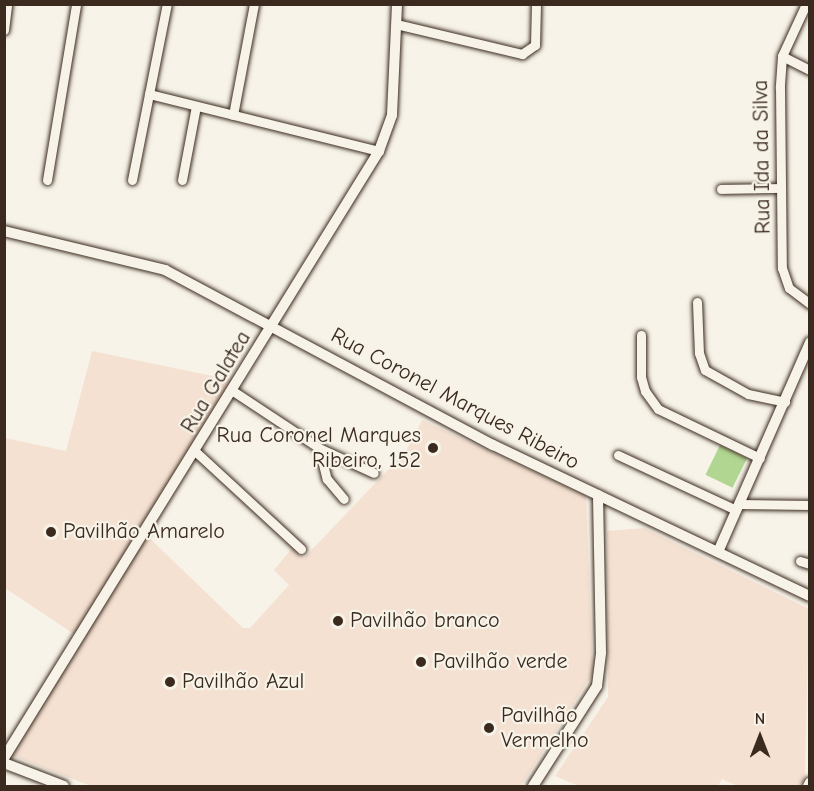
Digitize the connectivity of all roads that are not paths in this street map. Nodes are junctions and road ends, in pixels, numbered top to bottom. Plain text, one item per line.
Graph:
1 (7, 4) edge
2 (76, 4) edge
3 (167, 4) edge
4 (254, 4) edge
5 (397, 4) edge
6 (536, 4) edge
7 (806, 4) edge
8 (396, 24) junction
9 (4, 30) edge
10 (782, 56) junction
11 (810, 70) edge
12 (149, 94) junction
13 (196, 106) junction
14 (233, 114) junction
15 (379, 151) junction
16 (47, 180) dead end
17 (132, 180) dead end
18 (182, 180) dead end
19 (781, 188) junction
20 (721, 189) dead end
21 (4, 231) edge
22 (697, 302) dead end
23 (810, 304) edge
24 (273, 325) junction
25 (641, 335) dead end
26 (810, 342) edge
27 (233, 391) junction
28 (785, 402) junction
29 (319, 448) junction
30 (196, 452) junction
31 (618, 455) dead end
32 (760, 458) junction
33 (374, 473) dead end
34 (598, 495) junction
35 (344, 499) dead end
36 (810, 505) edge
37 (737, 507) junction
38 (301, 549) dead end
39 (718, 552) junction
40 (810, 596) edge
41 (4, 758) edge
42 (4, 763) edge
43 (810, 782) edge
44 (64, 786) edge
45 (533, 786) edge
46 (808, 786) edge

1 - 9 street
2 - 16 street
3 - 12 street
4 - 14 street
5 - 8 street, Rua Galatea
6 - 8 street
7 - 10 street, Rua Ida da Silva
8 - 15 street, Rua Galatea
10 - 11 street
10 - 19 street, Rua Ida da Silva
12 - 13 street
12 - 17 street
13 - 14 street
13 - 18 street
14 - 15 street
15 - 24 street, Rua Galatea
19 - 20 street
19 - 23 street, Rua Ida da Silva
21 - 24 street, Rua Coronel Marques Ribeiro
22 - 28 street
24 - 27 street, Rua Galatea
24 - 34 street, Rua Coronel Marques Ribeiro
25 - 32 street
26 - 28 street
27 - 29 street
27 - 30 street, Rua Galatea
28 - 32 street
29 - 33 street
29 - 35 street
30 - 38 street
30 - 41 street, Rua Galatea
31 - 37 street
32 - 37 street
34 - 39 street
34 - 45 street, Rua Coronel Marques Ribeiro
36 - 37 street
37 - 39 street
39 - 40 street
42 - 44 street
43 - 46 street

